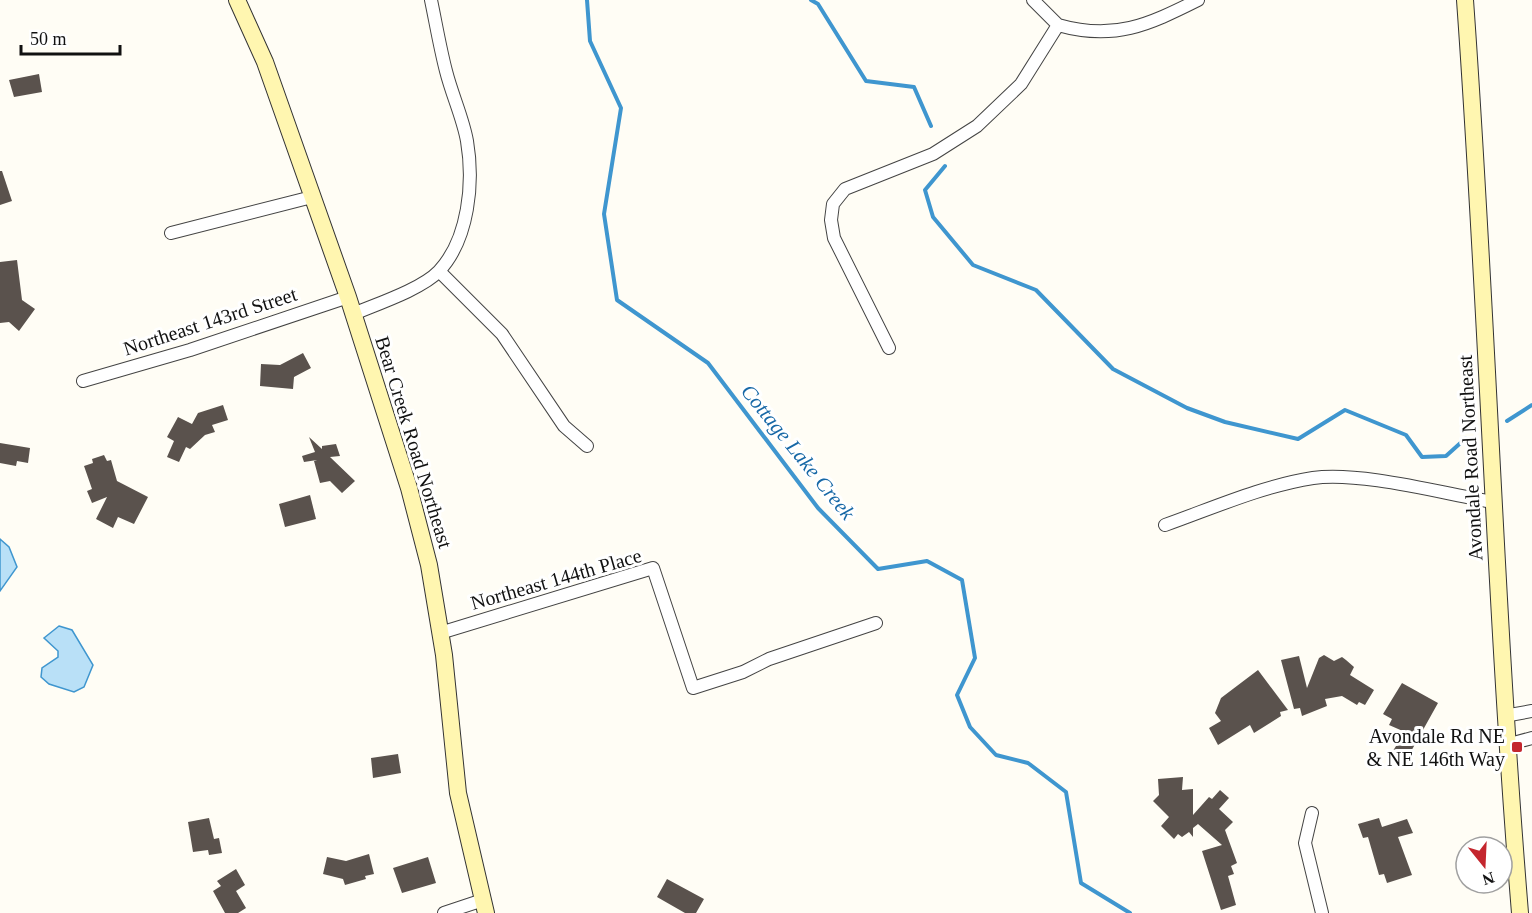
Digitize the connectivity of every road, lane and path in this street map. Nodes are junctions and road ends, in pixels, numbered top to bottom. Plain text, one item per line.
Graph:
1 (237, 0) edge
2 (431, 0) edge
3 (1033, 0) edge
4 (1198, 0) edge
5 (1465, 0) edge
6 (1058, 25) junction
7 (312, 197) junction
8 (171, 233) dead end
9 (438, 271) junction
10 (348, 297) junction
11 (354, 314) junction
12 (889, 348) dead end
13 (82, 381) dead end
14 (587, 446) dead end
15 (1494, 502) junction
16 (1165, 525) dead end
17 (876, 623) dead end
18 (440, 633) junction
19 (1532, 711) edge
20 (1504, 716) junction
21 (1532, 738) edge
22 (1506, 745) junction
23 (1312, 813) dead end
24 (484, 907) edge
25 (444, 913) edge
26 (1322, 913) edge
27 (1520, 913) edge

1 - 7 street, Bear Creek Road Northeast
2 - 9 street
3 - 6 street
4 - 6 street
5 - 15 street, Avondale Road Northeast
6 - 12 street
7 - 8 street
7 - 10 street, Bear Creek Road Northeast
9 - 11 street
9 - 14 street
10 - 11 street, Bear Creek Road Northeast
10 - 13 street, Northeast 143rd Street
11 - 18 street, Bear Creek Road Northeast
15 - 16 street
15 - 20 street, Avondale Road Northeast
17 - 18 street, Northeast 144th Place
18 - 24 street, Bear Creek Road Northeast
19 - 20 street
20 - 22 street, Avondale Road Northeast
21 - 22 street
22 - 27 street, Avondale Road Northeast
23 - 26 street
24 - 25 street

